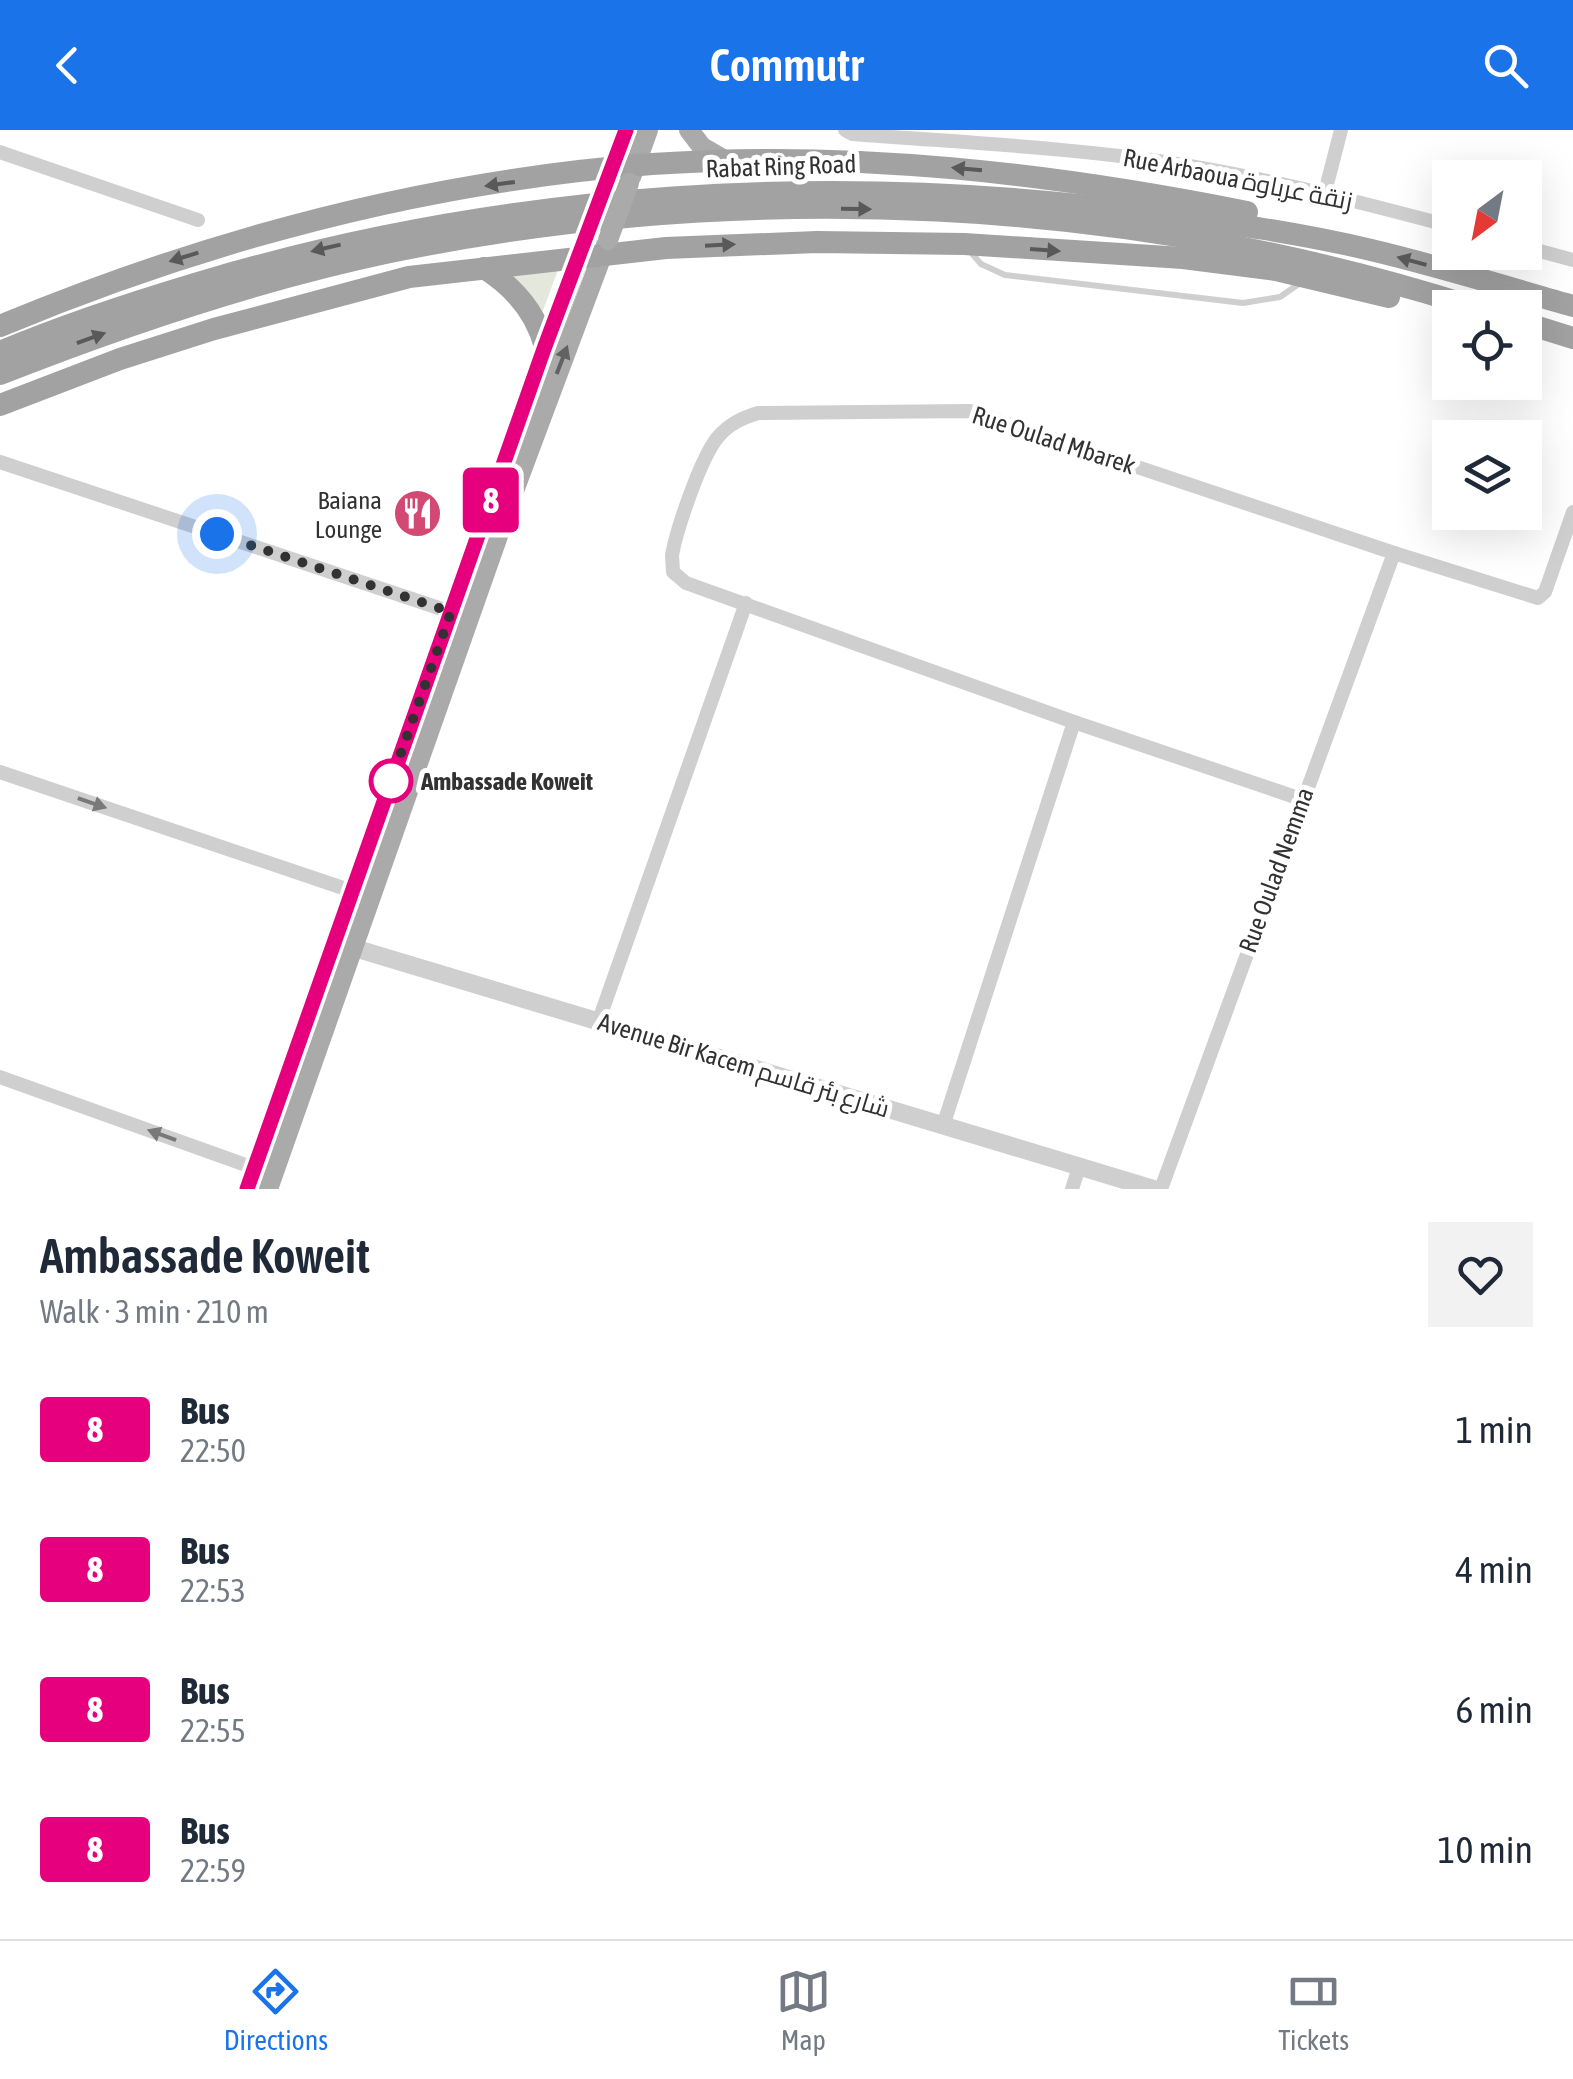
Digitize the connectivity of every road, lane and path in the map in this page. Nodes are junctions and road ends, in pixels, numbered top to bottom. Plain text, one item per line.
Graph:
1 (626, 130) edge
2 (648, 130) edge
3 (689, 130) edge
4 (845, 130) edge
5 (1340, 130) edge
6 (0, 152) edge
7 (730, 162) junction
8 (621, 175) junction
9 (1326, 192) junction
10 (198, 220) dead end
11 (1432, 221) edge
12 (964, 244) junction
13 (594, 247) junction
14 (1370, 249) junction
15 (1542, 252) edge
16 (1573, 260) edge
17 (484, 268) junction
18 (1306, 277) junction
19 (1432, 296) edge
20 (1573, 306) edge
21 (1432, 308) edge
22 (0, 326) edge
23 (1542, 330) edge
24 (1573, 338) edge
25 (545, 346) junction
26 (0, 352) edge
27 (0, 374) edge
28 (0, 405) edge
29 (0, 462) edge
30 (1573, 512) edge
31 (1394, 553) junction
32 (746, 603) junction
33 (451, 612) junction
34 (1074, 722) junction
35 (0, 772) edge
36 (1302, 800) junction
37 (352, 891) junction
38 (343, 944) junction
39 (599, 1020) junction
40 (0, 1078) edge
41 (943, 1126) junction
42 (1079, 1167) junction
43 (254, 1168) junction
44 (247, 1189) edge
45 (268, 1189) edge
46 (1072, 1189) edge
47 (1158, 1189) edge

1 - 8 main road
2 - 8 main road
3 - 7 main road
4 - 9 street, Rue Arbaoua زنقة عرباوة
5 - 9 street
6 - 10 street
7 - 8 highway
14 -> 7 highway
8 - 13 main road, bridge
8 -> 22 highway
9 - 11 street, Rue Arbaoua زنقة عرباوة
13 -> 12 highway
12 -> 18 highway
12 - 18 lane
13 - 17 highway
13 - 25 main road
38 -> 13 main road
20 -> 14 highway, Rabat Ring Road
14 -> 26 highway, Rabat Ring Road
15 - 16 street
17 - 25 highway
17 - 28 highway
18 - 21 highway
27 -> 19 highway, Rabat Ring Road
23 - 24 highway
25 - 33 main road
29 - 33 street
30 - 31 street, Rue Oulad Mbarek
31 - 32 street, Rue Oulad Mbarek
31 - 36 street, Rue Oulad Nemma
32 - 34 street, Rue Oulad Mbarek
32 - 39 street
33 - 37 main road
34 - 36 street, Rue Oulad Mbarek
34 - 41 street
35 -> 37 street
36 - 47 street, Rue Oulad Nemma
37 - 38 main road
38 - 39 street, Avenue Bir Kacem شارع بئر قاسم
38 - 43 main road
38 - 45 main road
39 - 41 street, Avenue Bir Kacem شارع بئر قاسم
43 -> 40 street
41 - 42 street, Avenue Bir Kacem شارع بئر قاسم
42 - 46 street
42 - 47 street, Avenue Bir Kacem شارع بئر قاسم
43 - 44 main road

